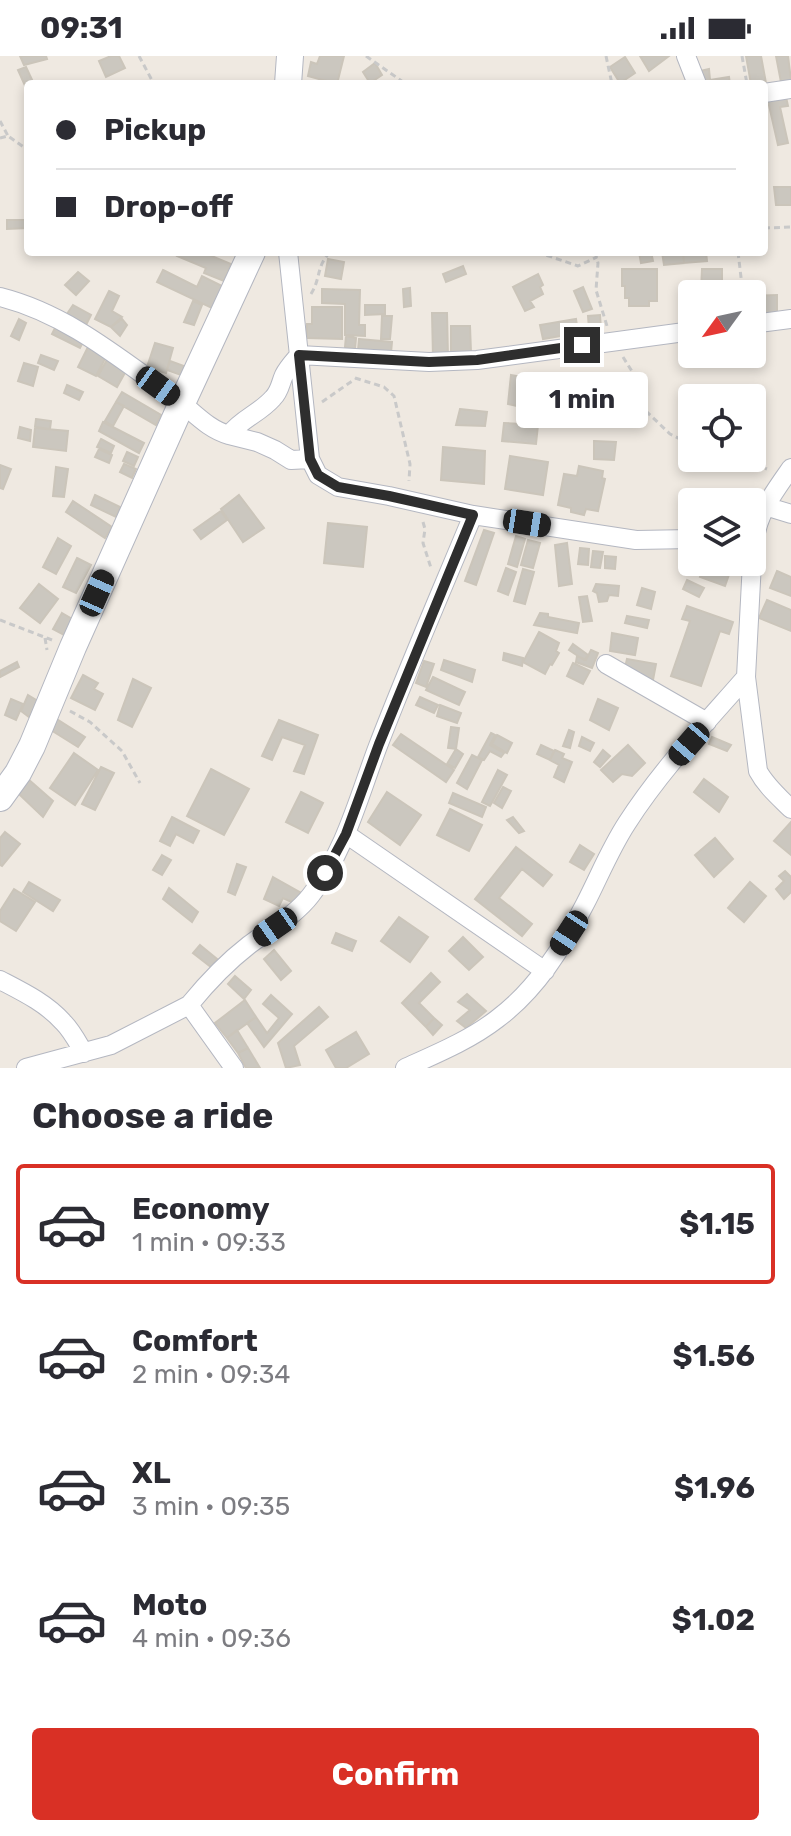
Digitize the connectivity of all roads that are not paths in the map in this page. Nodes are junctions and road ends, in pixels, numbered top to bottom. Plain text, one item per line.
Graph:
1 (290, 56) edge
2 (686, 56) edge
3 (288, 80) edge
4 (695, 80) edge
5 (791, 89) edge
6 (768, 92) edge
7 (250, 256) edge
8 (288, 256) edge
9 (0, 297) edge
10 (791, 319) edge
11 (766, 322) edge
12 (678, 333) edge
13 (299, 355) junction
14 (182, 403) junction
15 (229, 435) junction
16 (310, 459) junction
17 (788, 472) edge
18 (766, 505) edge
19 (766, 506) edge
20 (791, 514) edge
21 (473, 515) junction
22 (678, 539) edge
23 (751, 576) edge
24 (606, 664) dead end
25 (746, 677) junction
26 (707, 722) junction
27 (0, 798) edge
28 (791, 809) edge
29 (346, 834) junction
30 (545, 971) junction
31 (0, 980) edge
32 (189, 1005) junction
33 (84, 1053) junction
34 (26, 1068) edge
35 (234, 1068) edge
36 (405, 1068) edge

1 - 3 main road
2 - 4 street
5 - 6 street
7 - 14 main road
8 - 13 street
9 - 14 street
10 - 11 street
12 - 13 street
13 - 15 street
13 - 16 street
14 - 15 street
14 - 27 main road
15 - 16 street
16 - 21 street
17 - 18 street
19 - 20 street
21 - 22 street
21 - 29 street
23 - 25 street
24 - 26 street
25 - 26 street
25 - 28 street
26 - 30 street
29 - 30 street
29 - 32 street
30 - 36 street
31 - 33 street
32 - 33 street
32 - 35 street
33 - 34 street

